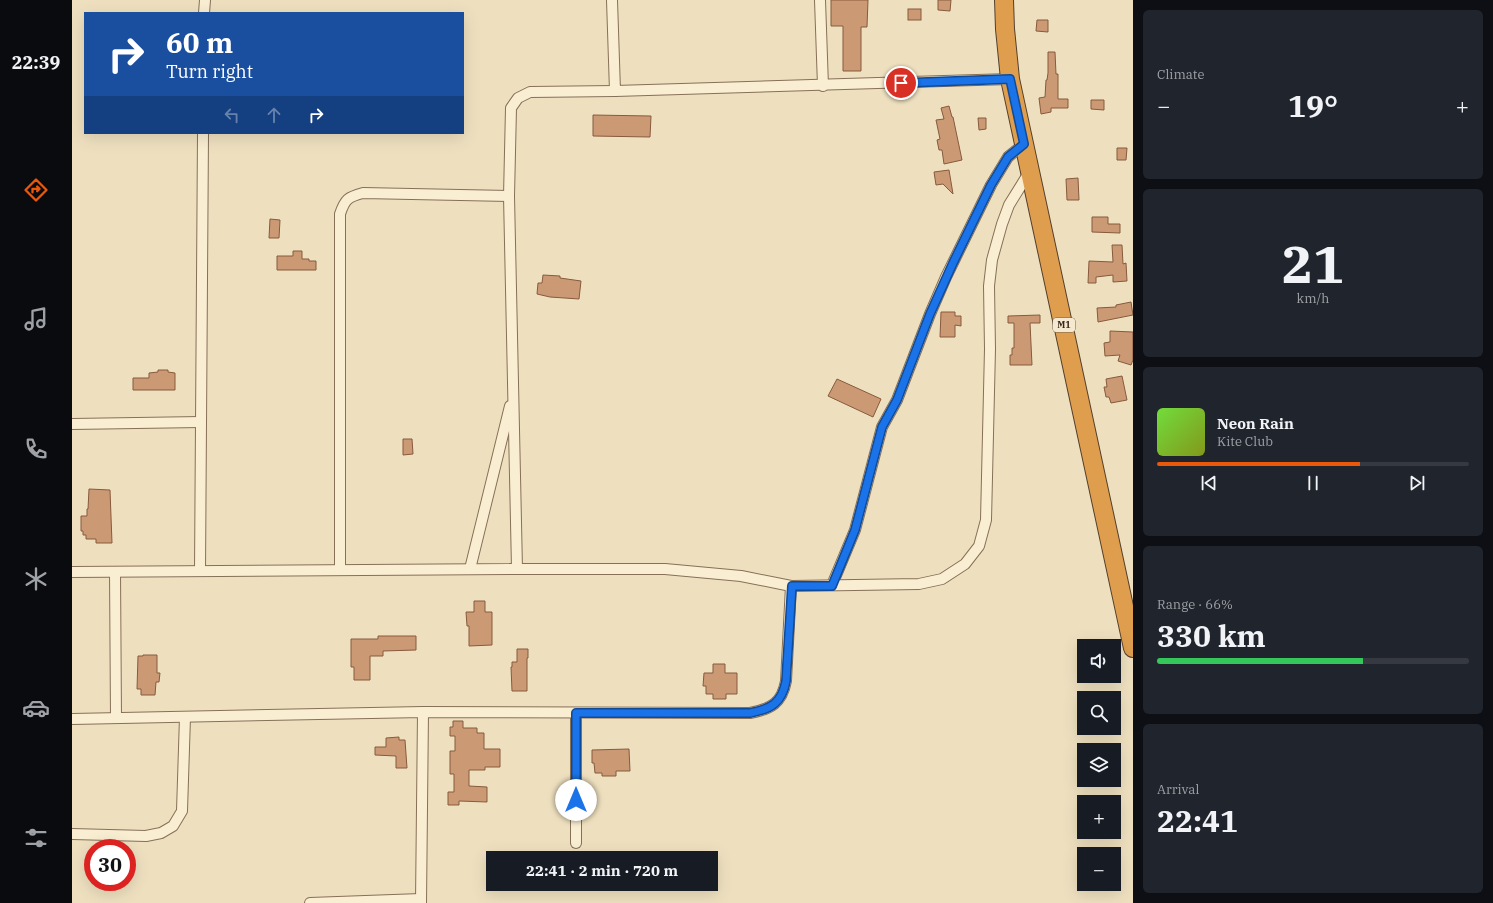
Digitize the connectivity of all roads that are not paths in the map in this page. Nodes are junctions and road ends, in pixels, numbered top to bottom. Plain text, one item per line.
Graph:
1 (204, 0) edge
2 (612, 0) edge
3 (820, 0) edge
4 (1004, 0) edge
5 (204, 12) edge
6 (1010, 79) junction
7 (823, 86) junction
8 (615, 91) junction
9 (203, 134) edge
10 (1024, 144) junction
11 (1030, 170) junction
12 (509, 196) junction
13 (513, 392) junction
14 (201, 422) junction
15 (72, 424) edge
16 (470, 569) junction
17 (517, 569) junction
18 (340, 570) junction
19 (200, 571) junction
20 (72, 572) edge
21 (115, 572) junction
22 (792, 586) junction
23 (832, 586) junction
24 (1133, 648) edge
25 (423, 712) junction
26 (576, 713) junction
27 (185, 717) junction
28 (116, 718) junction
29 (72, 719) edge
30 (72, 834) edge
31 (576, 843) dead end
32 (421, 901) edge
33 (310, 903) edge

1 - 5 street
2 - 8 street
3 - 7 street
4 - 6 highway, M1
6 - 7 street
6 - 10 highway, M1
7 - 8 street
8 - 12 street
9 - 14 street
10 - 11 highway, M1
10 - 23 street
11 - 23 street
11 - 24 highway, M1
12 - 13 street
12 - 18 street
13 - 16 street
13 - 17 street
14 - 15 street
14 - 19 street
16 - 17 street
16 - 18 street
17 - 22 street
18 - 19 street
19 - 21 street
20 - 21 street
21 - 28 street
22 - 23 street
22 - 26 street
25 - 26 street
25 - 27 street
25 - 32 street
26 - 31 street
27 - 28 street
27 - 30 street
28 - 29 street
32 - 33 street

